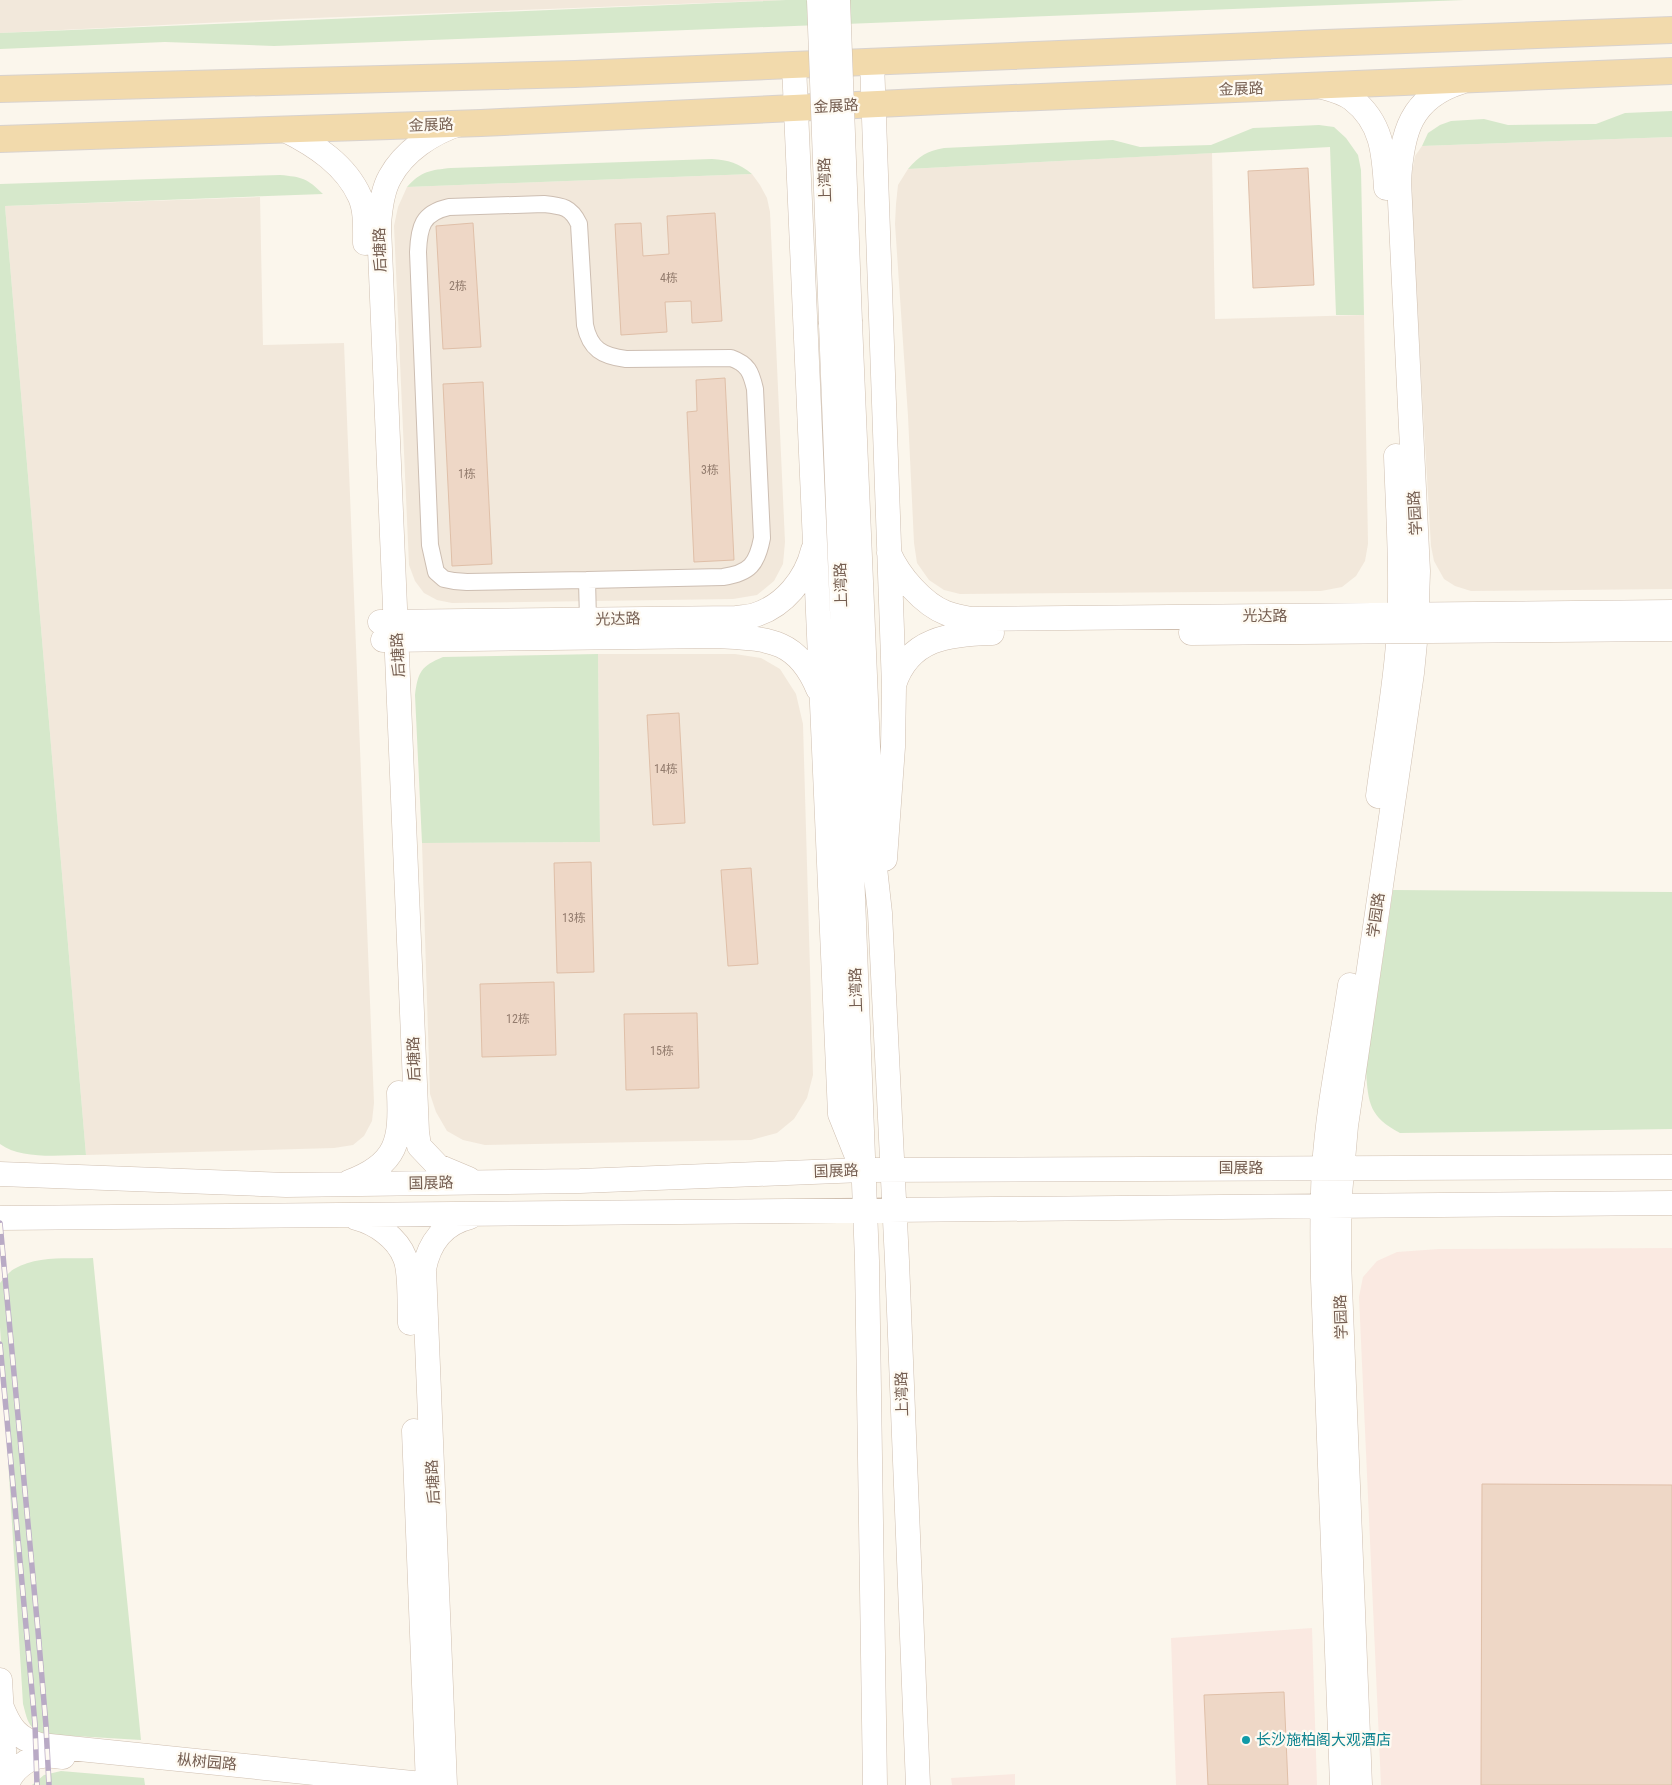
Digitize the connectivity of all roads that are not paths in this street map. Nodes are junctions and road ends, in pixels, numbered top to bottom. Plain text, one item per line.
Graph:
1 (819, 0) edge
2 (838, 0) edge
3 (1672, 30) edge
4 (872, 61) junction
5 (794, 65) junction
6 (1672, 71) edge
7 (1468, 79) junction
8 (1318, 85) junction
9 (0, 89) edge
10 (874, 104) junction
11 (796, 108) junction
12 (460, 123) junction
13 (285, 130) junction
14 (0, 139) edge
15 (841, 323) junction
16 (814, 541) junction
17 (888, 550) junction
18 (587, 580) junction
19 (1672, 612) edge
20 (588, 620) junction
21 (1408, 623) junction
22 (1672, 629) edge
23 (389, 631) junction
24 (894, 687) junction
25 (822, 699) junction
26 (880, 913) junction
27 (1333, 1167) junction
28 (1672, 1167) edge
29 (863, 1170) junction
30 (892, 1170) junction
31 (0, 1174) edge
32 (485, 1183) junction
33 (343, 1184) junction
34 (1672, 1203) edge
35 (1331, 1206) junction
36 (864, 1210) junction
37 (893, 1210) junction
38 (486, 1214) junction
39 (347, 1215) junction
40 (0, 1218) edge
41 (0, 1680) edge
42 (1, 1705) junction
43 (873, 1780) edge
44 (6, 1785) edge
45 (360, 1785) edge
46 (428, 1785) edge
47 (432, 1785) edge
48 (445, 1785) edge
49 (918, 1785) edge
50 (1342, 1785) edge
51 (1360, 1785) edge

1 - 15 street, 上湾路, bridge
2 - 15 street, 上湾路, bridge
3 - 4 main road
4 - 5 main road
4 - 10 street, 上湾路
5 - 9 main road
5 - 11 street, 上湾路
6 - 7 main road, 金展路
7 - 8 main road, 金展路
7 - 21 street, 学园路
8 - 10 main road, 金展路
8 - 21 street, 学园路
10 - 11 main road, 金展路
10 - 17 street, 上湾路
11 - 12 main road, 金展路
11 - 16 street, 上湾路
12 - 13 main road, 金展路
12 - 23 street, 后塘路
13 - 14 main road, 金展路
13 - 23 street, 后塘路
15 - 26 street, 上湾路
15 - 29 street, 上湾路
16 - 20 street, 光达路
16 - 25 street, 上湾路
17 - 21 street, 光达路
17 - 24 street, 上湾路
18 - 18 street
18 - 20 street
19 - 21 street, 光达路
20 - 23 street, 光达路
21 - 22 street, 光达路
21 - 24 street, 光达路
21 - 27 street, 学园路
23 - 25 street, 光达路
23 - 32 street, 后塘路
23 - 33 street, 后塘路
24 - 26 street, 上湾路
25 - 29 street, 上湾路
26 - 30 street, 上湾路
27 - 28 street, 国展路
27 - 30 street, 国展路
27 - 35 street, 学园路
29 - 30 street, 国展路
29 - 32 street, 国展路
29 - 36 street, 上湾路
30 - 37 street, 上湾路
31 - 33 street, 国展路
32 - 33 street, 国展路
34 - 35 street, 国展路
35 - 37 street, 国展路
35 - 50 street, 学园路
35 - 51 street, 学园路
36 - 37 street, 国展路
36 - 38 street, 国展路
36 - 43 street, 上湾路
37 - 49 street, 上湾路
38 - 39 street, 国展路
38 - 48 street, 后塘路
39 - 40 street, 国展路
39 - 46 street, 后塘路
41 - 42 street
42 - 44 street
42 - 46 street, 枞树园路
44 - 45 street, 枞树园路
46 - 47 street, 枞树园路

